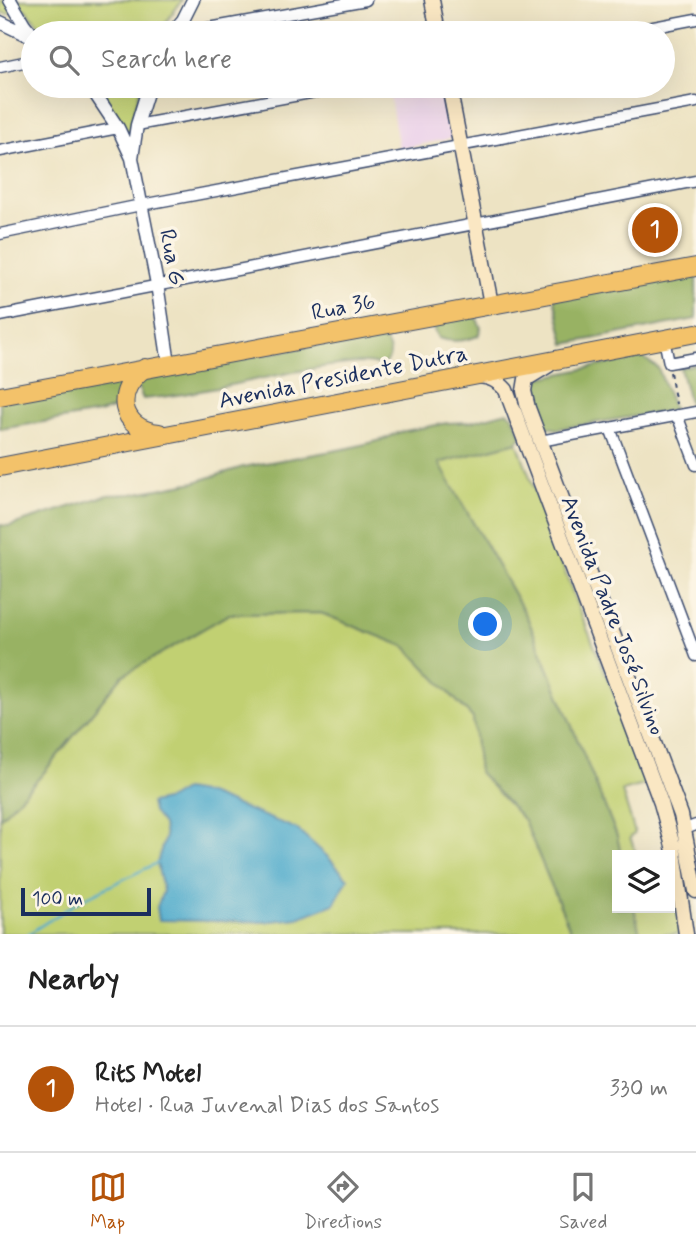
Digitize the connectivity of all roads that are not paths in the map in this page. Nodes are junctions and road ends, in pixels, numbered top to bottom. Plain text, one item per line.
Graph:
1 (10, 0) edge
2 (366, 0) edge
3 (432, 0) edge
4 (193, 4) edge
5 (696, 19) edge
6 (22, 21) edge
7 (181, 21) edge
8 (248, 21) edge
9 (436, 21) edge
10 (0, 22) edge
11 (675, 23) edge
12 (21, 31) edge
13 (21, 63) edge
14 (0, 67) edge
15 (98, 98) edge
16 (145, 98) edge
17 (283, 98) edge
18 (451, 98) edge
19 (696, 103) edge
20 (137, 125) junction
21 (118, 128) junction
22 (460, 147) junction
23 (0, 151) edge
24 (132, 158) junction
25 (696, 181) edge
26 (141, 205) junction
27 (476, 223) junction
28 (0, 234) edge
29 (696, 267) edge
30 (157, 284) junction
31 (491, 304) junction
32 (0, 316) edge
33 (696, 334) edge
34 (664, 339) junction
35 (696, 358) edge
36 (555, 361) junction
37 (169, 364) junction
38 (145, 368) junction
39 (475, 376) junction
40 (0, 396) edge
41 (696, 412) edge
42 (677, 415) junction
43 (610, 428) junction
44 (169, 434) junction
45 (540, 440) junction
46 (696, 465) edge
47 (0, 470) edge
48 (696, 656) edge
49 (690, 827) edge
50 (696, 891) edge
51 (686, 934) edge

1 - 6 street
2 - 8 street
3 - 9 main road
4 - 7 street
5 - 11 street
10 - 12 street
13 - 14 street
15 - 21 street
16 - 20 street
17 - 20 street
18 - 22 main road
19 - 22 street
20 - 24 street
21 - 23 street
21 - 24 street
22 - 26 street
22 - 27 main road
24 - 26 street, Rua G
25 - 27 street
26 - 28 street
26 - 30 street, Rua G
27 - 30 street
27 - 31 main road
29 - 31 highway, Rua 36
30 - 32 street
30 - 37 street, Rua G
31 - 37 highway, Rua 36
33 - 34 highway, Avenida Presidente Dutra
34 - 35 street
34 - 36 highway, Avenida Presidente Dutra
36 - 39 highway, Avenida Presidente Dutra
36 - 45 main road, Avenida Padre José Silvino
37 - 38 highway, Rua 36
38 - 40 highway, Rua 36
38 - 44 highway
39 - 44 highway, Avenida Presidente Dutra
39 - 51 main road, Avenida Padre José Silvino
41 - 42 street
42 - 43 street
42 - 46 street
43 - 45 street
43 - 48 street
44 - 47 highway, Avenida Presidente Dutra
45 - 49 main road, Avenida Padre José Silvino
49 - 50 main road, Avenida Padre José Silvino

